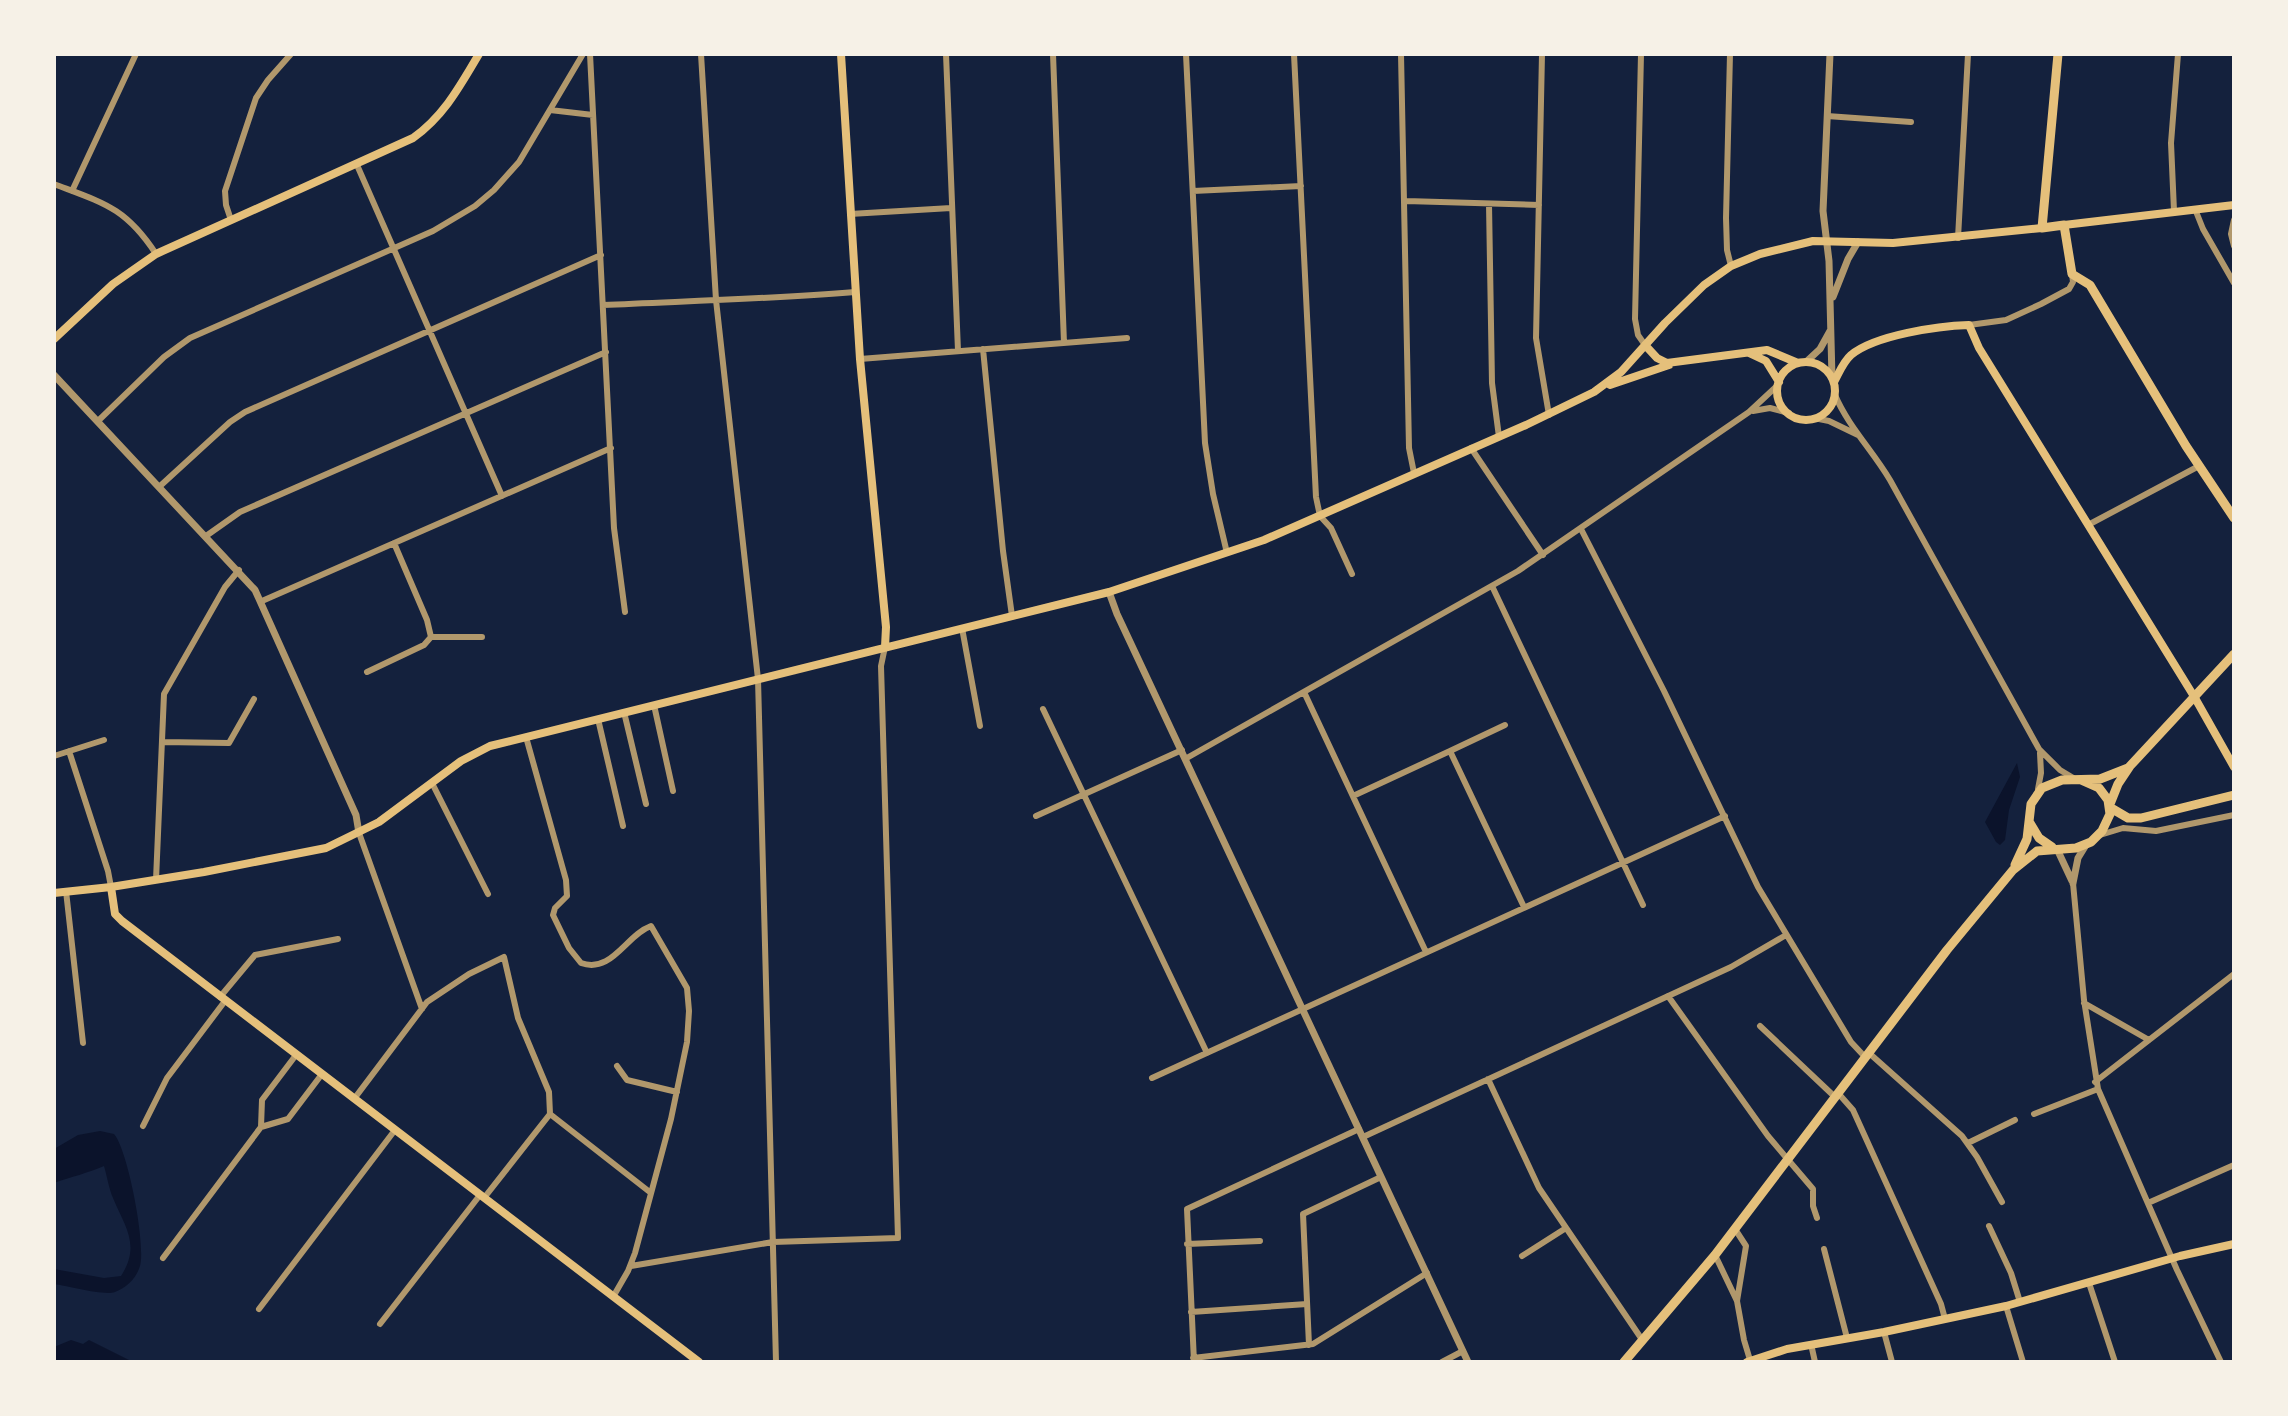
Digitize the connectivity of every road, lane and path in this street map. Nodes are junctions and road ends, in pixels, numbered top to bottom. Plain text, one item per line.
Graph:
1 (136, 54) edge
2 (291, 54) edge
3 (479, 54) edge
4 (583, 54) edge
5 (590, 54) edge
6 (701, 54) edge
7 (841, 54) edge
8 (946, 54) edge
9 (1053, 54) edge
10 (1186, 54) edge
11 (1294, 54) edge
12 (1401, 54) edge
13 (1542, 54) edge
14 (1641, 54) edge
15 (1730, 54) edge
16 (1830, 54) edge
17 (1968, 54) edge
18 (2058, 54) edge
19 (2178, 54) edge
20 (550, 110) junction
21 (593, 115) junction
22 (1827, 116) junction
23 (1911, 122) dead end
24 (357, 165) junction
25 (54, 184) edge
26 (1301, 186) junction
27 (72, 191) junction
28 (1193, 191) junction
29 (1406, 201) junction
30 (1489, 204) junction
31 (1539, 205) junction
32 (2234, 205) edge
33 (951, 208) junction
34 (2195, 209) junction
35 (2174, 211) junction
36 (850, 214) junction
37 (231, 220) junction
38 (2234, 220) edge
39 (2064, 225) junction
40 (2042, 228) junction
41 (1958, 238) junction
42 (1826, 240) junction
43 (1858, 242) junction
44 (2234, 246) edge
45 (393, 248) junction
46 (156, 254) junction
47 (601, 255) junction
48 (1731, 266) junction
49 (2072, 274) junction
50 (2234, 283) edge
51 (855, 292) junction
52 (716, 300) junction
53 (1831, 303) junction
54 (603, 305) junction
55 (1969, 325) junction
56 (1831, 329) junction
57 (429, 330) junction
58 (1127, 338) dead end
59 (54, 339) edge
60 (1064, 343) junction
61 (1645, 345) junction
62 (983, 349) junction
63 (958, 351) junction
64 (606, 352) junction
65 (1748, 352) junction
66 (860, 359) junction
67 (1675, 363) junction
68 (1802, 363) junction
69 (54, 375) edge
70 (1833, 380) junction
71 (1779, 384) junction
72 (1594, 392) junction
73 (1835, 395) junction
74 (1749, 412) junction
75 (466, 413) junction
76 (1789, 413) junction
77 (1549, 415) junction
78 (1814, 418) junction
79 (98, 421) junction
80 (1499, 437) junction
81 (1861, 437) junction
82 (611, 448) junction
83 (1471, 448) junction
84 (2199, 466) junction
85 (1414, 473) junction
86 (159, 487) junction
87 (502, 496) junction
88 (1320, 516) junction
89 (2234, 518) edge
90 (2088, 525) junction
91 (1581, 529) junction
92 (206, 536) junction
93 (394, 543) junction
94 (1227, 553) junction
95 (1543, 555) junction
96 (239, 570) junction
97 (1352, 574) dead end
98 (1492, 586) junction
99 (1109, 592) junction
100 (262, 601) junction
101 (625, 612) dead end
102 (1012, 616) junction
103 (962, 628) junction
104 (431, 637) junction
105 (482, 637) dead end
106 (885, 647) junction
107 (2234, 654) edge
108 (367, 672) dead end
109 (758, 679) junction
110 (1304, 692) junction
111 (2195, 698) junction
112 (254, 699) dead end
113 (654, 705) junction
114 (1043, 709) dead end
115 (624, 712) junction
116 (598, 719) junction
117 (1505, 725) dead end
118 (980, 726) dead end
119 (526, 737) junction
120 (104, 740) dead end
121 (162, 742) junction
122 (2039, 749) junction
123 (69, 751) junction
124 (1450, 751) junction
125 (1184, 755) junction
126 (54, 756) edge
127 (2130, 766) junction
128 (2234, 767) edge
129 (2079, 780) junction
130 (432, 783) junction
131 (673, 791) dead end
132 (2037, 794) junction
133 (1083, 795) junction
134 (2234, 795) edge
135 (1353, 796) junction
136 (646, 804) dead end
137 (2110, 806) junction
138 (2234, 815) edge
139 (1036, 816) dead end
140 (1725, 816) junction
141 (2030, 820) junction
142 (623, 826) dead end
143 (359, 833) junction
144 (2097, 837) junction
145 (2088, 843) junction
146 (2055, 848) junction
147 (1623, 861) junction
148 (2013, 870) junction
149 (156, 880) junction
150 (2073, 883) junction
151 (111, 887) junction
152 (66, 891) junction
153 (54, 893) edge
154 (488, 894) dead end
155 (1643, 905) dead end
156 (1524, 907) junction
157 (1786, 935) junction
158 (338, 939) dead end
159 (1426, 952) junction
160 (2234, 974) edge
161 (1668, 996) junction
162 (223, 999) junction
163 (2084, 1003) junction
164 (422, 1009) junction
165 (1303, 1009) junction
166 (1760, 1026) dead end
167 (2149, 1040) junction
168 (83, 1043) dead end
169 (1207, 1053) junction
170 (296, 1055) junction
171 (1867, 1055) junction
172 (617, 1066) dead end
173 (322, 1074) junction
174 (1152, 1078) dead end
175 (1488, 1079) junction
176 (2096, 1086) junction
177 (677, 1092) junction
178 (1836, 1095) junction
179 (354, 1099) junction
180 (550, 1114) junction
181 (2034, 1114) dead end
182 (2015, 1120) dead end
183 (143, 1126) dead end
184 (261, 1127) junction
185 (395, 1130) junction
186 (1361, 1133) junction
187 (1968, 1143) junction
188 (1787, 1160) junction
189 (2234, 1165) edge
190 (1381, 1177) junction
191 (651, 1193) junction
192 (482, 1197) junction
193 (2002, 1202) dead end
194 (2148, 1203) junction
195 (1817, 1218) dead end
196 (1989, 1226) dead end
197 (1566, 1228) junction
198 (1735, 1229) junction
199 (1260, 1241) dead end
200 (773, 1242) junction
201 (1187, 1244) junction
202 (2234, 1244) edge
203 (1824, 1249) dead end
204 (1715, 1255) junction
205 (1522, 1256) dead end
206 (163, 1258) dead end
207 (2171, 1258) junction
208 (631, 1266) junction
209 (1427, 1273) junction
210 (2089, 1283) junction
211 (613, 1297) junction
212 (1737, 1301) junction
213 (2020, 1302) junction
214 (1307, 1304) junction
215 (2006, 1306) junction
216 (259, 1309) dead end
217 (1191, 1312) junction
218 (1945, 1319) junction
219 (380, 1324) dead end
220 (1884, 1332) junction
221 (1847, 1338) junction
222 (1643, 1341) junction
223 (1811, 1344) junction
224 (1309, 1345) junction
225 (1463, 1351) junction
226 (1194, 1360) edge
227 (1749, 1361) edge
228 (699, 1362) edge
229 (776, 1362) edge
230 (1442, 1362) edge
231 (1468, 1362) edge
232 (1624, 1362) edge
233 (1815, 1362) edge
234 (1892, 1362) edge
235 (2023, 1362) edge
236 (2115, 1362) edge
237 (2221, 1362) edge

1 - 27 street
2 - 37 street
3 - 24 main road
4 - 20 street
5 - 21 street
6 - 52 street
7 - 36 main road
8 - 33 street
9 - 60 street
10 - 28 street
11 - 26 street
12 - 29 street
13 - 31 street
14 - 61 street
15 - 48 street
16 - 22 street
17 - 41 street
18 - 40 main road
19 - 35 street
20 - 21 street
20 - 45 street
21 - 47 street
22 - 23 street
22 - 42 street
24 - 37 main road
24 - 45 street
25 - 27 street
26 - 28 street
26 - 88 street
27 - 46 street
28 - 94 street
29 - 30 street
29 - 85 street
30 - 31 street
30 - 80 street
31 - 77 street
32 - 34 main road
33 - 36 street
33 - 63 street
34 - 35 main road
34 - 50 street
35 - 39 main road
36 - 51 main road
37 - 46 main road
38 - 44 street
39 - 40 main road
39 - 49 main road
40 - 41 main road
41 - 43 main road
42 - 43 main road
42 - 48 main road
42 - 53 street
43 - 53 street
45 - 57 street
45 - 79 street
46 - 59 main road
47 - 54 street
47 - 57 street
48 - 61 main road
49 - 55 street
49 - 84 main road
51 - 52 street
51 - 66 main road
52 - 54 street
52 - 109 street
53 - 56 street
54 - 64 street
55 - 70 main road
55 - 90 main road
56 - 68 street
56 - 70 street
57 - 75 street
57 - 86 street
58 - 60 street
60 - 62 street
61 - 67 main road
61 - 72 main road
62 - 63 street
62 - 102 street
63 - 66 street
64 - 75 street
64 - 82 street
65 - 67 main road
65 - 68 main road
65 - 71 main road
66 - 106 main road
67 - 72 main road
68 - 70 main road
68 - 71 main road
69 - 79 street
70 - 73 main road
71 - 74 street
71 - 76 main road
72 - 77 main road
73 - 78 main road
73 - 81 street
74 - 76 street
74 - 91 street
75 - 87 street
75 - 92 street
76 - 78 main road
77 - 80 main road
78 - 81 street
79 - 86 street
80 - 83 main road
81 - 122 street
82 - 87 street
82 - 101 street
83 - 85 main road
83 - 95 street
84 - 89 main road
84 - 90 street
85 - 88 main road
86 - 92 street
87 - 93 street
88 - 94 main road
88 - 97 street
90 - 111 main road
91 - 95 street
91 - 140 street
92 - 96 street
93 - 100 street
93 - 104 street
94 - 99 main road
95 - 98 street
96 - 100 street
96 - 121 street
98 - 110 street
98 - 147 street
99 - 102 main road
99 - 125 street
100 - 143 street
102 - 103 main road
103 - 106 main road
103 - 118 street
104 - 105 street
104 - 108 street
106 - 109 main road
106 - 200 street
107 - 111 main road
109 - 113 main road
109 - 200 street
110 - 125 street
110 - 135 street
111 - 127 main road
111 - 128 main road
112 - 121 street
113 - 115 main road
113 - 131 street
114 - 133 street
115 - 116 main road
115 - 136 street
116 - 119 main road
116 - 142 street
117 - 124 street
119 - 130 main road
119 - 177 street
120 - 123 street
121 - 149 street
122 - 129 street
122 - 132 street
123 - 126 street
123 - 151 street
124 - 135 street
124 - 156 street
125 - 133 street
125 - 165 street
127 - 129 main road
127 - 137 main road
129 - 132 main road
129 - 137 main road
130 - 143 main road
130 - 154 street
132 - 141 main road
133 - 139 street
133 - 169 street
134 - 137 main road
135 - 159 street
137 - 144 main road
138 - 144 street
140 - 147 street
140 - 157 street
141 - 146 main road
141 - 148 main road
143 - 149 main road
143 - 164 street
144 - 145 main road
145 - 146 main road
145 - 150 street
146 - 148 main road
146 - 150 street
147 - 155 street
147 - 156 street
148 - 171 main road
149 - 151 main road
150 - 163 street
151 - 152 main road
151 - 162 main road
152 - 153 main road
152 - 168 street
156 - 159 street
157 - 161 street
157 - 171 street
158 - 162 street
159 - 165 street
160 - 167 street
161 - 175 street
161 - 188 street
162 - 170 main road
162 - 183 street
163 - 167 street
163 - 176 street
164 - 179 street
164 - 180 street
165 - 169 street
165 - 186 street
166 - 178 street
167 - 176 street
169 - 174 street
170 - 173 main road
170 - 184 street
171 - 178 main road
171 - 187 street
172 - 177 street
173 - 179 main road
173 - 184 street
175 - 186 street
175 - 197 street
176 - 181 street
176 - 194 street
177 - 191 street
178 - 188 main road
178 - 218 street
179 - 185 main road
180 - 191 street
180 - 192 street
182 - 187 street
184 - 206 street
185 - 192 main road
185 - 216 street
186 - 190 street
186 - 201 street
187 - 193 street
188 - 195 street
188 - 198 main road
189 - 194 street
190 - 209 street
190 - 214 street
191 - 208 street
192 - 211 main road
192 - 219 street
194 - 207 street
196 - 213 street
197 - 205 street
197 - 222 street
198 - 204 main road
198 - 212 street
199 - 201 street
200 - 208 street
200 - 229 street
201 - 217 street
202 - 207 main road
203 - 221 street
204 - 212 street
204 - 222 main road
207 - 210 main road
207 - 237 street
208 - 211 street
209 - 224 street
209 - 225 street
210 - 213 main road
210 - 236 street
211 - 228 main road
212 - 227 street
213 - 215 main road
214 - 217 street
214 - 224 street
215 - 218 main road
215 - 235 street
217 - 226 street
218 - 220 main road
220 - 221 main road
220 - 234 street
221 - 223 main road
222 - 232 main road
223 - 227 main road
223 - 233 street
224 - 226 street
225 - 230 street
225 - 231 street

